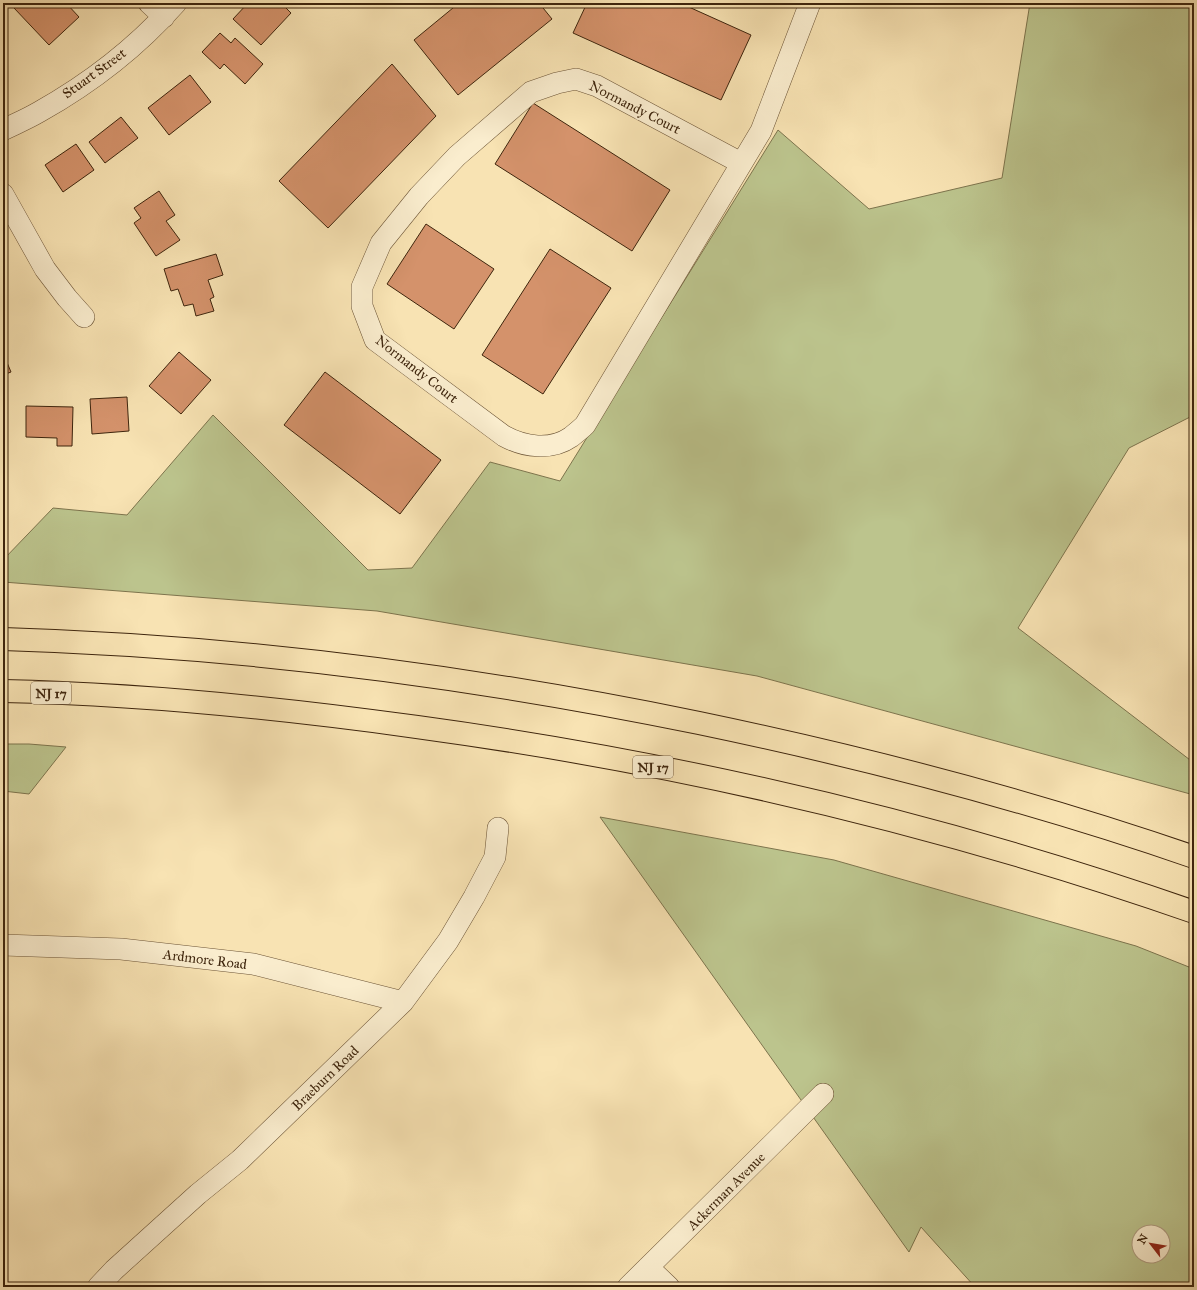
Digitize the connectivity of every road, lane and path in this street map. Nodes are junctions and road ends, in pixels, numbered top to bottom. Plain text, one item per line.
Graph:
1 (149, 3) edge
2 (810, 3) edge
3 (170, 10) edge
4 (3, 130) edge
5 (741, 163) junction
6 (3, 194) edge
7 (84, 317) dead end
8 (3, 639) edge
9 (3, 691) edge
10 (498, 828) dead end
11 (1194, 857) edge
12 (1194, 912) edge
13 (3, 945) edge
14 (403, 1002) junction
15 (823, 1094) dead end
16 (648, 1267) junction
17 (98, 1287) edge
18 (628, 1287) edge
19 (669, 1287) edge

1 - 3 street
2 - 5 street, Normandy Court
3 - 4 street, Stuart Street
5 - 5 street, Normandy Court
6 - 7 street
8 - 11 highway
9 - 12 highway, NJ 17
10 - 14 street, Braeburn Road
13 - 14 street, Ardmore Road
14 - 17 street, Braeburn Road
15 - 16 street, Ackerman Avenue
16 - 18 street, Ackerman Avenue
16 - 19 street

